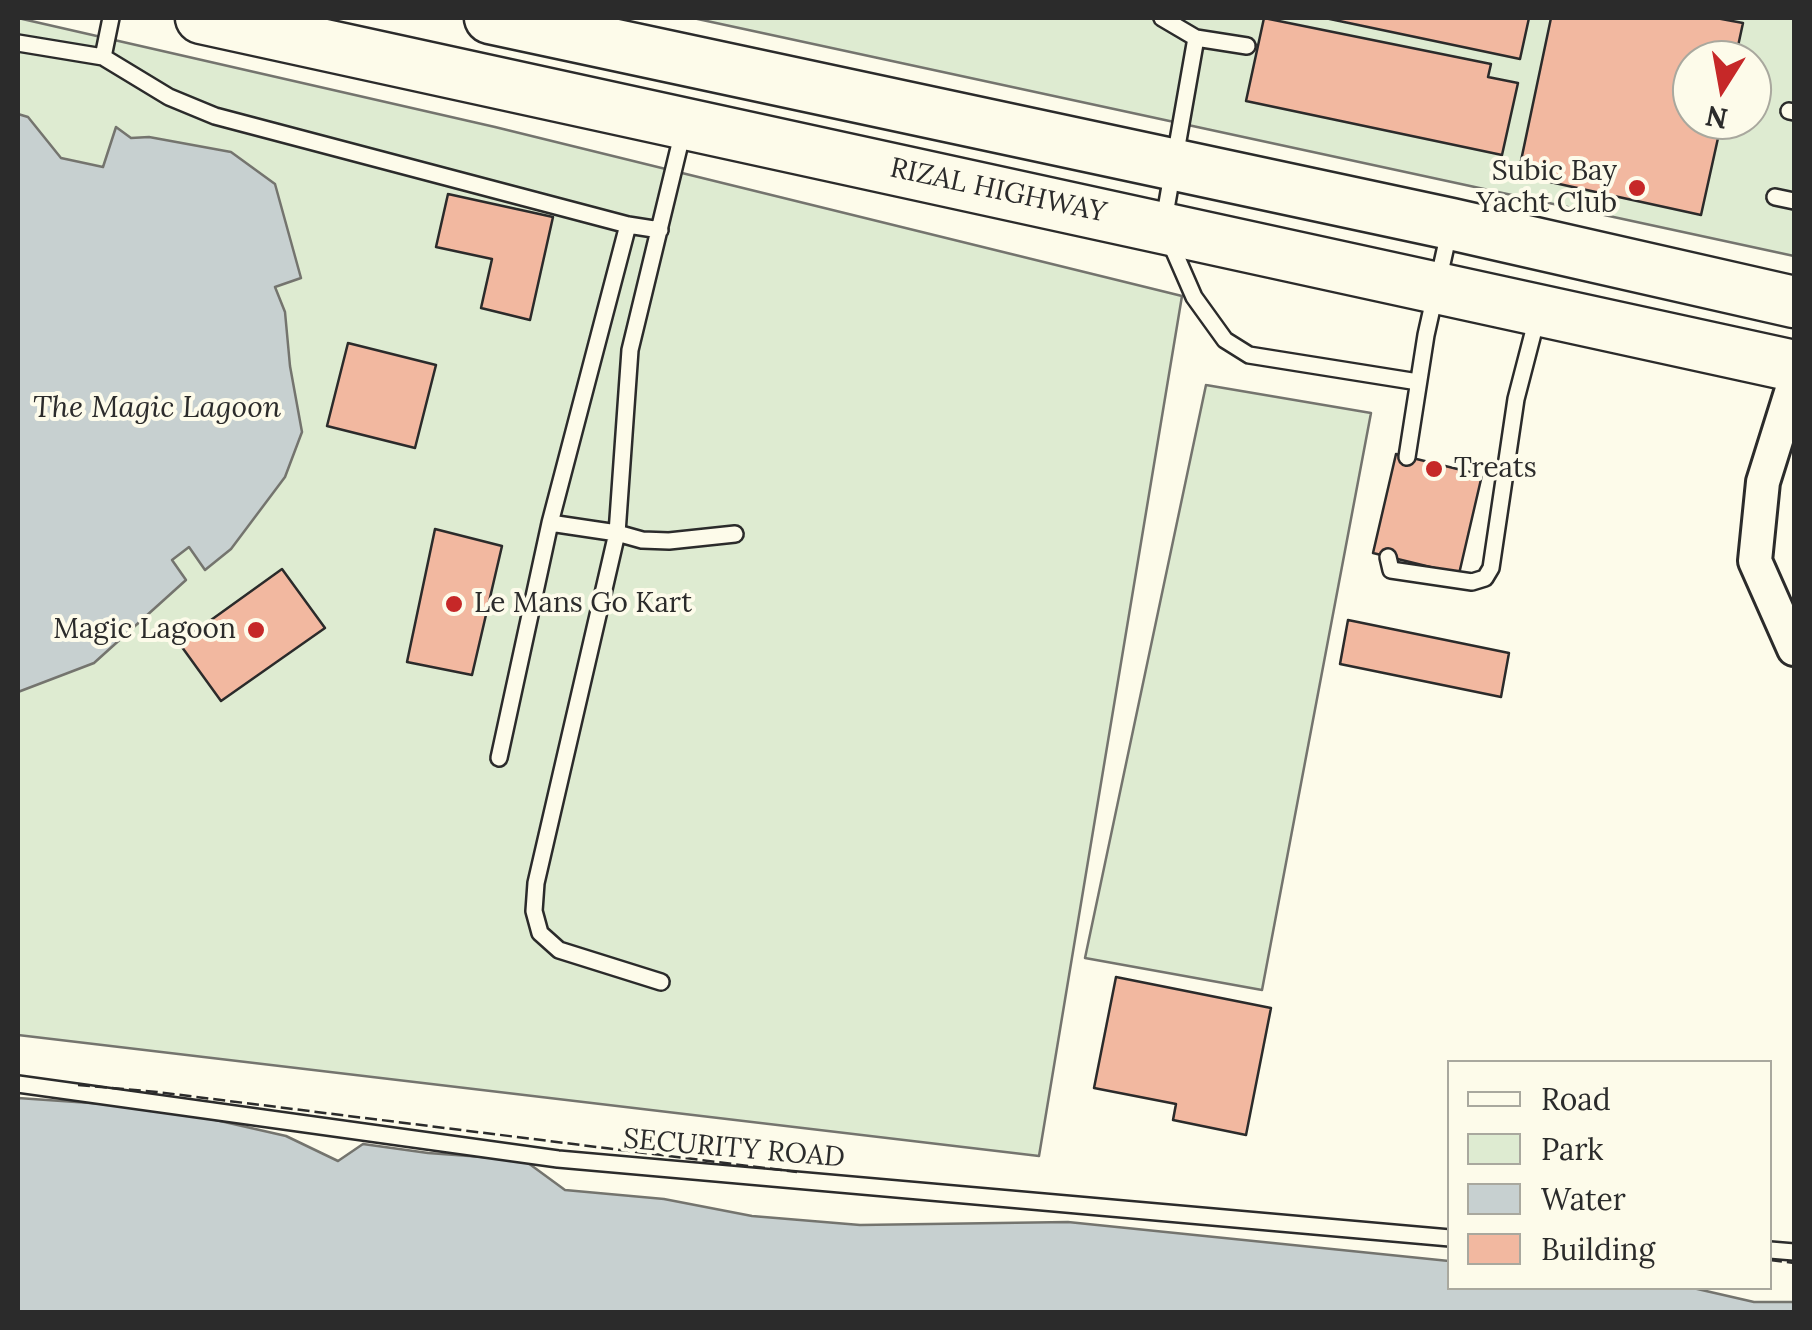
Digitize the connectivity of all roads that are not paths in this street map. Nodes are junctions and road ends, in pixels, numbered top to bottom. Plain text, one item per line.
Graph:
1 (111, 18) edge
2 (201, 18) edge
3 (490, 18) edge
4 (1162, 18) edge
5 (1196, 38) junction
6 (18, 43) edge
7 (1247, 46) dead end
8 (103, 57) junction
9 (685, 124) junction
10 (1174, 167) junction
11 (1775, 197) dead end
12 (1794, 202) edge
13 (1451, 224) junction
14 (628, 226) junction
15 (1163, 226) junction
16 (660, 230) junction
17 (1438, 287) junction
18 (1794, 302) edge
19 (1539, 309) junction
20 (1794, 366) edge
21 (1418, 382) junction
22 (1794, 384) edge
23 (1407, 457) dead end
24 (550, 523) junction
25 (617, 533) junction
26 (735, 534) dead end
27 (1388, 557) dead end
28 (1794, 649) edge
29 (499, 758) dead end
30 (661, 982) dead end
31 (18, 1084) edge
32 (1447, 1238) edge

1 - 8 lane
2 - 9 main road, RIZAL HIGHWAY
3 - 10 main road
4 - 5 lane
5 - 7 lane
5 - 10 lane
6 - 8 lane
8 - 14 lane
9 - 15 main road, RIZAL HIGHWAY
9 - 16 lane
10 - 13 main road
10 - 15 lane
11 - 12 lane
13 - 17 lane
13 - 18 main road
14 - 16 lane
14 - 24 lane
15 - 17 main road, RIZAL HIGHWAY
15 - 21 lane
16 - 25 lane
17 - 19 main road, RIZAL HIGHWAY
17 - 21 lane
19 - 20 main road, RIZAL HIGHWAY
19 - 27 lane
21 - 23 lane
22 - 28 street
24 - 25 lane
24 - 29 lane
25 - 26 lane
25 - 30 lane
31 - 32 lane, SECURITY ROAD

